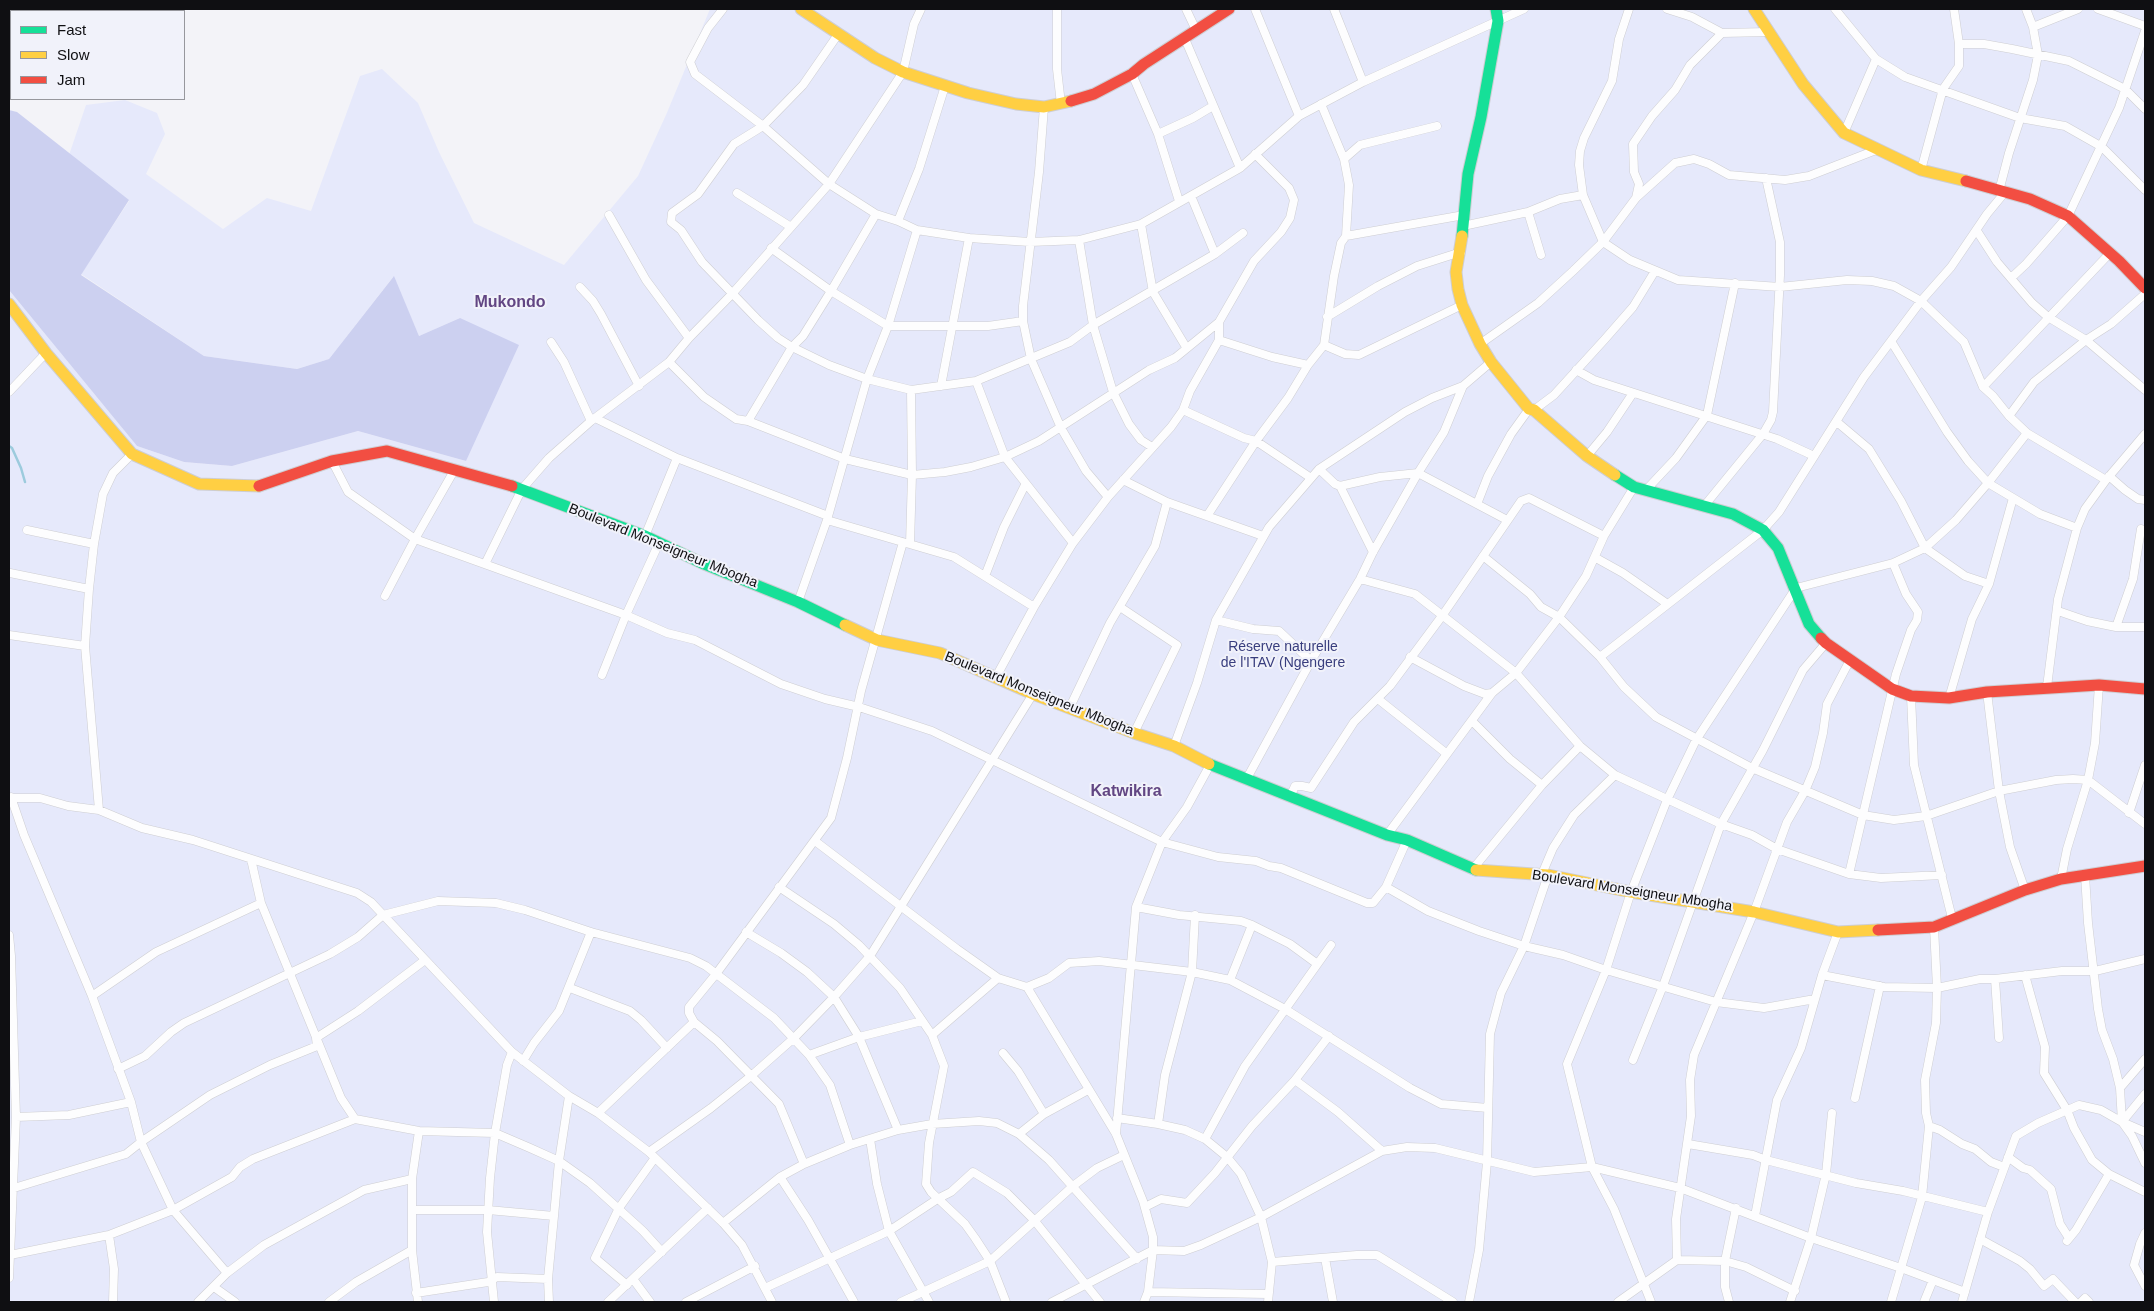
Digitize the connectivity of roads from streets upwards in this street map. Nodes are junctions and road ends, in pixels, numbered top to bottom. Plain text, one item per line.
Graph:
1 (723, 9) edge
2 (801, 9) edge
3 (921, 9) edge
4 (1056, 9) edge
5 (1186, 9) edge
6 (1229, 9) edge
7 (1255, 9) edge
8 (1334, 9) edge
9 (1524, 9) edge
10 (1629, 9) edge
11 (1667, 9) edge
12 (1754, 9) edge
13 (1836, 9) edge
14 (1954, 9) edge
15 (2026, 9) edge
16 (2078, 9) edge
17 (2098, 9) edge
18 (1497, 15) edge
19 (2145, 26) edge
20 (2033, 27) junction
21 (1196, 30) junction
22 (2145, 31) edge
23 (1768, 32) junction
24 (838, 33) junction
25 (1722, 33) junction
26 (1185, 39) junction
27 (1959, 44) junction
28 (2038, 54) junction
29 (1876, 59) junction
30 (903, 72) junction
31 (1132, 74) junction
32 (1363, 82) junction
33 (945, 86) junction
34 (1943, 89) junction
35 (2125, 89) junction
36 (1061, 104) junction
37 (1321, 104) junction
38 (1213, 106) junction
39 (1044, 107) junction
40 (2145, 109) edge
41 (1299, 116) junction
42 (2020, 118) junction
43 (763, 126) junction
44 (1437, 126) dead end
45 (1844, 133) junction
46 (1158, 134) junction
47 (2102, 147) junction
48 (1876, 150) junction
49 (1255, 154) junction
50 (1344, 159) junction
51 (1240, 168) junction
52 (1921, 170) junction
53 (1766, 178) junction
54 (829, 184) junction
55 (2145, 190) edge
56 (2002, 191) junction
57 (737, 193) dead end
58 (1583, 195) junction
59 (1191, 196) junction
60 (1636, 198) junction
61 (1179, 201) junction
62 (1528, 212) junction
63 (876, 214) junction
64 (608, 215) dead end
65 (2068, 216) junction
66 (898, 221) junction
67 (1464, 221) junction
68 (1141, 224) junction
69 (791, 227) junction
70 (917, 230) junction
71 (1977, 231) junction
72 (1243, 233) dead end
73 (1346, 236) junction
74 (969, 238) junction
75 (1080, 240) junction
76 (1030, 242) junction
77 (1603, 242) junction
78 (771, 248) junction
79 (1461, 252) junction
80 (2110, 253) junction
81 (1215, 254) junction
82 (1542, 255) dead end
83 (1655, 271) junction
84 (2011, 278) junction
85 (1736, 283) junction
86 (580, 287) dead end
87 (1780, 287) junction
88 (2145, 288) edge
89 (831, 291) junction
90 (1153, 292) junction
91 (732, 294) junction
92 (2145, 294) edge
93 (1921, 301) junction
94 (9, 304) edge
95 (1462, 305) junction
96 (1327, 317) junction
97 (2048, 317) junction
98 (1023, 321) junction
99 (1219, 322) junction
100 (1093, 325) junction
101 (888, 326) junction
102 (953, 326) junction
103 (689, 338) junction
104 (1219, 340) junction
105 (2086, 340) junction
106 (1891, 341) junction
107 (551, 342) dead end
108 (1480, 344) junction
109 (1324, 345) junction
110 (792, 347) junction
111 (1186, 348) junction
112 (46, 353) junction
113 (1031, 359) junction
114 (669, 362) junction
115 (1492, 362) junction
116 (1308, 365) junction
117 (1576, 370) junction
118 (867, 379) junction
119 (976, 382) junction
120 (639, 386) junction
121 (941, 386) junction
122 (1463, 386) junction
123 (1983, 387) junction
124 (911, 390) junction
125 (2145, 390) edge
126 (9, 392) edge
127 (1113, 392) junction
128 (1633, 393) junction
129 (1532, 409) junction
130 (1183, 410) junction
131 (1707, 415) junction
132 (2009, 416) junction
133 (593, 419) junction
134 (748, 422) junction
135 (1836, 422) junction
136 (1061, 428) junction
137 (2027, 433) junction
138 (1763, 434) junction
139 (2145, 434) edge
140 (1256, 441) junction
141 (1152, 447) junction
142 (132, 454) junction
143 (1587, 456) junction
144 (1814, 456) junction
145 (1005, 457) junction
146 (678, 458) junction
147 (845, 459) junction
148 (332, 461) junction
149 (455, 469) junction
150 (1319, 469) junction
151 (1418, 473) junction
152 (912, 475) junction
153 (1311, 478) junction
154 (2108, 478) junction
155 (1123, 480) junction
156 (1988, 483) junction
157 (1025, 485) junction
158 (1340, 486) junction
159 (1634, 487) junction
160 (522, 489) junction
161 (1646, 490) junction
162 (1108, 497) junction
163 (2013, 498) junction
164 (2145, 500) edge
165 (1167, 502) junction
166 (1478, 504) junction
167 (1705, 505) junction
168 (1207, 516) junction
169 (828, 518) junction
170 (1507, 520) junction
171 (2076, 528) junction
172 (27, 530) dead end
173 (1763, 530) junction
174 (2141, 530) dead end
175 (645, 536) junction
176 (1263, 536) junction
177 (1604, 536) junction
178 (415, 539) junction
179 (659, 543) junction
180 (906, 543) junction
181 (94, 544) junction
182 (1073, 544) junction
183 (1925, 548) junction
184 (1373, 552) junction
185 (1483, 556) junction
186 (1596, 558) junction
187 (1893, 562) junction
188 (485, 564) junction
189 (10, 572) edge
190 (985, 576) junction
191 (1360, 579) junction
192 (1990, 584) junction
193 (89, 588) junction
194 (1796, 588) junction
195 (385, 596) dead end
196 (798, 602) junction
197 (1666, 603) junction
198 (1034, 607) junction
199 (1120, 607) junction
200 (2058, 611) junction
201 (626, 615) junction
202 (1442, 616) junction
203 (1559, 617) junction
204 (1216, 620) junction
205 (2116, 627) junction
206 (2145, 627) edge
207 (9, 635) edge
208 (877, 640) junction
209 (1826, 643) junction
210 (85, 646) junction
211 (1410, 657) junction
212 (1600, 657) junction
213 (1850, 660) junction
214 (1311, 661) junction
215 (1516, 673) junction
216 (602, 675) dead end
217 (996, 677) junction
218 (2099, 685) junction
219 (2143, 686) edge
220 (2048, 687) junction
221 (1892, 689) junction
222 (1987, 692) junction
223 (1492, 693) junction
224 (1034, 694) junction
225 (1911, 696) junction
226 (1949, 698) junction
227 (1378, 699) junction
228 (859, 707) junction
229 (1070, 707) junction
230 (1472, 722) junction
231 (1134, 734) junction
232 (1696, 740) junction
233 (1174, 746) junction
234 (1580, 746) junction
235 (1447, 754) junction
236 (990, 760) junction
237 (1210, 765) junction
238 (2145, 765) edge
239 (1752, 768) junction
240 (1615, 774) junction
241 (1246, 780) junction
242 (2088, 780) junction
243 (1542, 785) junction
244 (1805, 791) junction
245 (1999, 791) junction
246 (1290, 797) junction
247 (10, 798) edge
248 (1667, 800) junction
249 (99, 810) junction
250 (2129, 813) junction
251 (1863, 816) junction
252 (1926, 816) junction
253 (1721, 824) junction
254 (2145, 824) edge
255 (1387, 835) junction
256 (1407, 840) junction
257 (815, 841) junction
258 (1162, 842) junction
259 (1777, 849) junction
260 (251, 859) junction
261 (2145, 866) edge
262 (1472, 870) junction
263 (1545, 874) junction
264 (1849, 874) junction
265 (1942, 875) junction
266 (2085, 875) junction
267 (2061, 879) junction
268 (1386, 887) junction
269 (779, 888) junction
270 (2025, 890) junction
271 (1631, 892) junction
272 (1693, 901) junction
273 (261, 903) junction
274 (902, 906) junction
275 (1136, 907) junction
276 (1754, 912) junction
277 (383, 915) junction
278 (1195, 915) junction
279 (1952, 918) junction
280 (1252, 925) junction
281 (1934, 927) junction
282 (591, 932) junction
283 (746, 932) junction
284 (1838, 932) junction
285 (9, 935) edge
286 (1330, 945) dead end
287 (1524, 946) junction
288 (870, 956) junction
289 (2145, 959) edge
290 (425, 960) junction
291 (1316, 963) junction
292 (1131, 965) junction
293 (1606, 970) junction
294 (2095, 971) junction
295 (1192, 972) junction
296 (291, 974) junction
297 (716, 974) junction
298 (1822, 975) junction
299 (2025, 975) junction
300 (998, 978) junction
301 (1995, 979) junction
302 (1230, 980) junction
303 (1663, 986) junction
304 (1880, 986) junction
305 (1027, 987) junction
306 (570, 988) junction
307 (1937, 988) junction
308 (92, 996) junction
309 (834, 997) junction
310 (1816, 999) junction
311 (1716, 1002) junction
312 (1285, 1009) junction
313 (922, 1020) junction
314 (694, 1022) junction
315 (932, 1035) junction
316 (859, 1036) junction
317 (1330, 1036) junction
318 (316, 1038) junction
319 (794, 1038) junction
320 (1999, 1038) dead end
321 (667, 1048) junction
322 (512, 1052) junction
323 (1003, 1053) dead end
324 (808, 1055) junction
325 (2145, 1059) edge
326 (1633, 1060) dead end
327 (523, 1061) junction
328 (118, 1069) junction
329 (751, 1076) junction
330 (1295, 1080) junction
331 (2120, 1088) junction
332 (1088, 1090) junction
333 (2145, 1094) edge
334 (570, 1096) junction
335 (1855, 1098) dead end
336 (131, 1102) junction
337 (1488, 1108) junction
338 (2067, 1110) junction
339 (598, 1113) junction
340 (1832, 1113) dead end
341 (1044, 1114) junction
342 (16, 1116) junction
343 (1117, 1118) junction
344 (355, 1120) junction
345 (2122, 1122) junction
346 (932, 1124) junction
347 (1158, 1124) junction
348 (1929, 1126) junction
349 (898, 1130) junction
350 (419, 1131) junction
351 (2145, 1132) edge
352 (495, 1133) junction
353 (1019, 1134) junction
354 (1116, 1134) junction
355 (870, 1139) junction
356 (1205, 1139) junction
357 (141, 1142) junction
358 (850, 1144) junction
359 (1688, 1144) junction
360 (1382, 1151) junction
361 (648, 1152) junction
362 (1124, 1155) junction
363 (1228, 1157) junction
364 (2008, 1157) junction
365 (654, 1159) junction
366 (1766, 1160) junction
367 (559, 1161) junction
368 (1487, 1162) junction
369 (2145, 1163) edge
370 (804, 1164) junction
371 (1592, 1167) junction
372 (2004, 1168) junction
373 (1826, 1174) junction
374 (2109, 1174) junction
375 (780, 1177) junction
376 (412, 1179) junction
377 (12, 1183) edge
378 (1073, 1186) junction
379 (1680, 1188) junction
380 (2145, 1192) edge
381 (1922, 1197) junction
382 (939, 1198) junction
383 (1145, 1207) junction
384 (619, 1208) junction
385 (708, 1208) junction
386 (1736, 1208) junction
387 (173, 1210) junction
388 (412, 1210) junction
389 (488, 1210) junction
390 (1988, 1212) junction
391 (554, 1216) junction
392 (1755, 1216) junction
393 (1261, 1217) junction
394 (1034, 1220) junction
395 (724, 1223) junction
396 (889, 1232) junction
397 (2145, 1234) edge
398 (108, 1235) junction
399 (1811, 1238) junction
400 (1980, 1239) junction
401 (10, 1250) edge
402 (412, 1250) junction
403 (1153, 1250) junction
404 (662, 1252) junction
405 (1137, 1258) junction
406 (1325, 1258) junction
407 (830, 1260) junction
408 (1677, 1260) junction
409 (990, 1261) junction
410 (1725, 1261) junction
411 (1272, 1262) junction
412 (754, 1266) junction
413 (1901, 1268) junction
414 (227, 1273) junction
415 (9, 1278) edge
416 (548, 1279) junction
417 (492, 1280) junction
418 (1933, 1280) junction
419 (630, 1282) junction
420 (1642, 1283) junction
421 (1086, 1284) junction
422 (214, 1286) junction
423 (2145, 1286) edge
424 (766, 1288) junction
425 (923, 1291) junction
426 (1796, 1291) junction
427 (1148, 1292) junction
428 (1965, 1292) junction
429 (416, 1293) junction
430 (1268, 1298) edge
431 (113, 1302) edge
432 (198, 1302) edge
433 (235, 1302) edge
434 (329, 1302) edge
435 (418, 1302) edge
436 (494, 1302) edge
437 (549, 1302) edge
438 (608, 1302) edge
439 (650, 1302) edge
440 (686, 1302) edge
441 (772, 1302) edge
442 (854, 1302) edge
443 (902, 1302) edge
444 (929, 1302) edge
445 (1006, 1302) edge
446 (1052, 1302) edge
447 (1100, 1302) edge
448 (1144, 1302) edge
449 (1333, 1302) edge
450 (1453, 1302) edge
451 (1469, 1302) edge
452 (1618, 1302) edge
453 (1651, 1302) edge
454 (1729, 1302) edge
455 (1790, 1302) edge
456 (1891, 1302) edge
457 (1924, 1302) edge
458 (1962, 1302) edge
459 (2075, 1302) edge
460 (2081, 1302) edge
461 (2089, 1302) edge

1 - 43 street
2 - 24 street
3 - 30 street
4 - 36 street
5 - 21 street
6 - 21 street
7 - 41 street
8 - 32 street
9 - 18 street
10 - 58 street
11 - 25 street
12 - 23 street
13 - 29 street
14 - 27 street
15 - 20 street
16 - 20 street
17 - 19 street
18 - 32 street
18 - 67 street
20 - 28 street
21 - 26 street
22 - 35 street
23 - 25 street
23 - 45 street
24 - 30 street
24 - 43 street
25 - 60 street
26 - 31 street
26 - 38 street
27 - 28 street
27 - 34 street
28 - 35 street
28 - 42 street
29 - 34 street
29 - 45 street
30 - 33 street
30 - 54 street
31 - 36 street
31 - 46 street
32 - 37 street
33 - 39 street
33 - 66 street
34 - 42 street
34 - 52 street
35 - 40 street
35 - 47 street
36 - 39 street
37 - 41 street
37 - 50 street
38 - 46 street
38 - 51 street
39 - 76 street
41 - 49 street
42 - 47 street
42 - 56 street
43 - 54 street
43 - 91 street
44 - 50 street
45 - 48 street
46 - 61 street
47 - 55 street
47 - 65 street
48 - 52 street
48 - 53 street
49 - 51 street
49 - 99 street
50 - 73 street
51 - 59 street
52 - 56 street
53 - 60 street
53 - 87 street
54 - 63 street
54 - 69 street
56 - 65 street
56 - 71 street
57 - 69 street
58 - 62 street
58 - 77 street
59 - 61 street
59 - 81 street
60 - 77 street
61 - 68 street
62 - 67 street
62 - 82 street
63 - 66 street
63 - 89 street
64 - 103 street
65 - 80 street
65 - 84 street
66 - 70 street
67 - 73 street
67 - 79 street
68 - 75 street
68 - 90 street
69 - 78 street
70 - 74 street
70 - 101 street
71 - 84 street
71 - 93 street
72 - 81 street
73 - 96 street
74 - 76 street
74 - 102 street
75 - 76 street
75 - 100 street
76 - 98 street
77 - 83 street
77 - 108 street
78 - 89 street
78 - 91 street
79 - 95 street
79 - 96 street
80 - 88 street
80 - 97 street
81 - 90 street
83 - 85 street
83 - 117 street
84 - 97 street
85 - 87 street
85 - 131 street
86 - 120 street
87 - 93 street
87 - 138 street
89 - 101 street
89 - 110 street
90 - 100 street
90 - 111 street
91 - 103 street
91 - 110 street
92 - 105 street
93 - 106 street
93 - 123 street
94 - 112 street, Boulevard Monseigneur Mbogha
95 - 108 street
95 - 109 street
96 - 109 street
97 - 105 street
97 - 123 street
98 - 102 street
98 - 113 street
99 - 104 street
99 - 111 street
100 - 113 street
100 - 127 street
101 - 102 street
101 - 118 street
102 - 121 street
103 - 114 street
104 - 116 street
104 - 130 street
105 - 125 street
105 - 132 street
106 - 135 street
106 - 156 street
107 - 133 street
108 - 115 street
109 - 116 street
110 - 118 street
110 - 134 street
111 - 127 street
112 - 126 street
112 - 142 street, Boulevard Monseigneur Mbogha
113 - 119 street
113 - 136 street
114 - 120 street
114 - 134 street
115 - 122 street
115 - 129 street
116 - 140 street
117 - 128 street
117 - 129 street
118 - 124 street
118 - 147 street
119 - 121 street
119 - 145 street
120 - 133 street
121 - 124 street
122 - 150 street
122 - 151 street
123 - 132 street
124 - 152 street
127 - 136 street
127 - 141 street
128 - 131 street
128 - 143 street
129 - 143 street
129 - 166 street
130 - 140 street
130 - 141 street
131 - 138 street
131 - 161 street
132 - 137 street
133 - 146 street
133 - 160 street
134 - 147 street
135 - 144 street
135 - 183 street
136 - 145 street
136 - 162 street
137 - 154 street
137 - 156 street
138 - 144 street
138 - 167 street
139 - 154 street
140 - 153 street
140 - 168 street
141 - 155 street
142 - 148 street, Boulevard Monseigneur Mbogha
142 - 181 street
143 - 159 street
144 - 173 street
145 - 152 street
145 - 157 street
146 - 169 street
146 - 175 street
147 - 152 street
147 - 169 street
148 - 149 street, Boulevard Monseigneur Mbogha
148 - 178 street
149 - 160 street, Boulevard Monseigneur Mbogha
149 - 178 street
150 - 153 street
150 - 158 street
151 - 158 street
151 - 166 street
151 - 184 street
152 - 180 street
153 - 176 street
154 - 164 street
154 - 171 street
155 - 162 street
155 - 165 street
156 - 163 street
156 - 183 street
157 - 182 street
157 - 190 street
158 - 184 street
159 - 161 street
159 - 177 street
160 - 175 street, Boulevard Monseigneur Mbogha
160 - 188 street
161 - 167 street
162 - 182 street
163 - 171 street
163 - 192 street
165 - 168 street
165 - 199 street
166 - 170 street
167 - 173 street
168 - 176 street
169 - 180 street
169 - 196 street
170 - 177 street
170 - 185 street
171 - 200 street
172 - 181 street
173 - 194 street
173 - 197 street
174 - 205 street
175 - 179 street, Boulevard Monseigneur Mbogha
176 - 204 street
177 - 186 street
178 - 188 street
178 - 195 street
179 - 196 street, Boulevard Monseigneur Mbogha
179 - 201 street
180 - 190 street
180 - 208 street
181 - 193 street
182 - 198 street
183 - 187 street
183 - 192 street
184 - 191 street
185 - 202 street
185 - 203 street
186 - 197 street
186 - 203 street
187 - 194 street
187 - 221 street
188 - 201 street
189 - 193 street
190 - 198 street
191 - 202 street
191 - 214 street
192 - 226 street
193 - 210 street
194 - 209 street
194 - 232 street
196 - 208 street, Boulevard Monseigneur Mbogha
197 - 212 street
198 - 217 street
199 - 229 street
199 - 231 street
200 - 205 street
200 - 220 street
201 - 216 street
201 - 228 street
202 - 211 street
202 - 215 street
203 - 212 street
203 - 215 street
204 - 214 street
204 - 233 street
205 - 206 street
207 - 210 street
208 - 217 street, Boulevard Monseigneur Mbogha
208 - 228 street
209 - 213 street
209 - 239 street
210 - 249 street
211 - 223 street
211 - 227 street
212 - 232 street
213 - 221 street
213 - 244 street
214 - 241 street
215 - 223 street
215 - 234 street
217 - 224 street, Boulevard Monseigneur Mbogha
218 - 219 street
218 - 220 street
218 - 242 street
220 - 222 street
221 - 225 street
221 - 251 street
222 - 226 street
222 - 245 street
223 - 230 street
224 - 229 street, Boulevard Monseigneur Mbogha
224 - 236 street
225 - 226 street
225 - 252 street
227 - 235 street
227 - 246 street
228 - 236 street
228 - 257 street
229 - 231 street, Boulevard Monseigneur Mbogha
230 - 235 street
230 - 243 street
231 - 233 street, Boulevard Monseigneur Mbogha
232 - 239 street
232 - 248 street
233 - 237 street, Boulevard Monseigneur Mbogha
234 - 240 street
234 - 243 street
235 - 255 street
236 - 258 street
236 - 274 street
237 - 241 street, Boulevard Monseigneur Mbogha
237 - 258 street
238 - 250 street
239 - 244 street
239 - 253 street
240 - 248 street
240 - 263 street
241 - 246 street, Boulevard Monseigneur Mbogha
242 - 245 street
242 - 250 street
242 - 267 street
243 - 262 street
244 - 251 street
244 - 259 street
245 - 252 street
245 - 270 street
246 - 255 street, Boulevard Monseigneur Mbogha
247 - 249 street
247 - 308 street
248 - 253 street
248 - 271 street
249 - 260 street
250 - 254 street
251 - 252 street
251 - 264 street
252 - 265 street
253 - 259 street
253 - 272 street
255 - 256 street, Boulevard Monseigneur Mbogha
256 - 262 street, Boulevard Monseigneur Mbogha
256 - 268 street
257 - 269 street
257 - 274 street
258 - 268 street
258 - 275 street
259 - 264 street
259 - 276 street
260 - 273 street
260 - 277 street
261 - 266 street, Boulevard Monseigneur Mbogha
262 - 263 street, Boulevard Monseigneur Mbogha
263 - 271 street, Boulevard Monseigneur Mbogha
263 - 287 street
264 - 265 street
265 - 279 street
266 - 267 street, Boulevard Monseigneur Mbogha
266 - 294 street
267 - 270 street, Boulevard Monseigneur Mbogha
268 - 287 street
269 - 283 street
269 - 288 street
270 - 279 street, Boulevard Monseigneur Mbogha
271 - 272 street, Boulevard Monseigneur Mbogha
271 - 293 street
272 - 276 street, Boulevard Monseigneur Mbogha
272 - 303 street
273 - 296 street
273 - 308 street
274 - 288 street
274 - 300 street
275 - 278 street
275 - 292 street
276 - 284 street, Boulevard Monseigneur Mbogha
276 - 311 street
277 - 282 street
277 - 290 street
277 - 296 street
278 - 280 street
278 - 295 street
279 - 281 street, Boulevard Monseigneur Mbogha
280 - 291 street
280 - 302 street
281 - 284 street, Boulevard Monseigneur Mbogha
281 - 307 street
282 - 297 street
282 - 306 street
283 - 297 street
283 - 309 street
284 - 298 street
285 - 342 street
286 - 291 street
287 - 293 street
287 - 337 street
288 - 309 street
288 - 313 street
289 - 294 street
290 - 318 street
290 - 322 street
291 - 312 street
292 - 295 street
292 - 305 street
292 - 343 street
293 - 303 street
293 - 371 street
294 - 299 street
294 - 331 street
295 - 302 street
295 - 347 street
296 - 318 street
296 - 328 street
297 - 314 street
297 - 319 street
298 - 304 street
298 - 310 street
299 - 301 street
299 - 338 street
300 - 305 street
300 - 315 street
301 - 307 street
301 - 320 street
302 - 312 street
303 - 311 street
303 - 326 street
304 - 307 street
304 - 335 street
305 - 332 street
306 - 321 street
306 - 327 street
307 - 348 street
308 - 328 street
309 - 316 street
309 - 319 street
310 - 311 street
310 - 366 street
311 - 359 street
312 - 317 street
312 - 356 street
313 - 315 street
313 - 316 street
314 - 321 street
314 - 329 street
315 - 346 street
316 - 324 street
316 - 349 street
317 - 330 street
317 - 337 street
318 - 344 street
318 - 357 street
319 - 324 street
319 - 329 street
321 - 339 street
322 - 327 street
322 - 352 street
323 - 341 street
324 - 358 street
325 - 331 street
327 - 334 street
328 - 336 street
329 - 361 street
329 - 370 street
330 - 360 street
330 - 363 street
331 - 345 street
332 - 341 street
332 - 354 street
333 - 345 street
334 - 339 street
334 - 367 street
336 - 342 street
336 - 357 street
337 - 368 street
338 - 345 street
338 - 364 street
338 - 374 street
339 - 361 street
340 - 373 street
341 - 353 street
342 - 377 street
343 - 347 street
343 - 354 street
344 - 350 street
344 - 387 street
345 - 351 street
345 - 369 street
346 - 349 street
346 - 353 street
346 - 382 street
347 - 356 street
348 - 372 street
348 - 381 street
349 - 355 street
350 - 352 street
350 - 376 street
352 - 367 street
352 - 389 street
353 - 378 street
354 - 362 street
355 - 358 street
355 - 396 street
356 - 363 street
357 - 377 street
357 - 387 street
358 - 370 street
359 - 366 street
359 - 379 street
360 - 368 street
360 - 393 street
361 - 365 street
362 - 378 street
362 - 383 street
363 - 383 street
363 - 393 street
364 - 372 street
364 - 374 street
365 - 384 street
365 - 385 street
366 - 373 street
366 - 392 street
367 - 384 street
367 - 391 street
368 - 371 street
368 - 451 street
370 - 375 street
371 - 379 street
371 - 420 street
372 - 390 street
373 - 381 street
373 - 399 street
374 - 380 street
375 - 395 street
375 - 407 street
376 - 388 street
376 - 414 street
377 - 401 street
378 - 394 street
378 - 405 street
379 - 386 street
379 - 408 street
381 - 390 street
381 - 413 street
382 - 394 street
382 - 396 street
382 - 409 street
383 - 403 street
384 - 404 street
384 - 419 street
385 - 395 street
385 - 404 street
386 - 392 street
386 - 410 street
387 - 398 street
387 - 414 street
388 - 389 street
388 - 402 street
389 - 391 street
389 - 417 street
390 - 400 street
391 - 416 street
392 - 399 street
393 - 403 street
393 - 411 street
394 - 409 street
394 - 421 street
395 - 412 street
396 - 407 street
396 - 425 street
397 - 423 street
398 - 401 street
398 - 431 street
399 - 413 street
399 - 426 street
400 - 428 street
400 - 459 street
401 - 415 street
402 - 429 street
402 - 434 street
403 - 405 street
403 - 427 street
404 - 419 street
405 - 421 street
406 - 411 street
406 - 449 street
406 - 450 street
407 - 424 street
407 - 442 street
408 - 410 street
408 - 420 street
409 - 425 street
409 - 445 street
410 - 426 street
410 - 454 street
411 - 430 street
412 - 424 street
412 - 440 street
413 - 418 street
413 - 456 street
414 - 422 street
416 - 417 street
416 - 437 street
417 - 429 street
417 - 436 street
418 - 428 street
418 - 457 street
419 - 438 street
419 - 439 street
420 - 452 street
420 - 453 street
421 - 446 street
421 - 447 street
422 - 432 street
422 - 433 street
424 - 441 street
425 - 443 street
425 - 444 street
426 - 455 street
427 - 430 street
427 - 448 street
428 - 458 street
429 - 435 street
460 - 461 street

